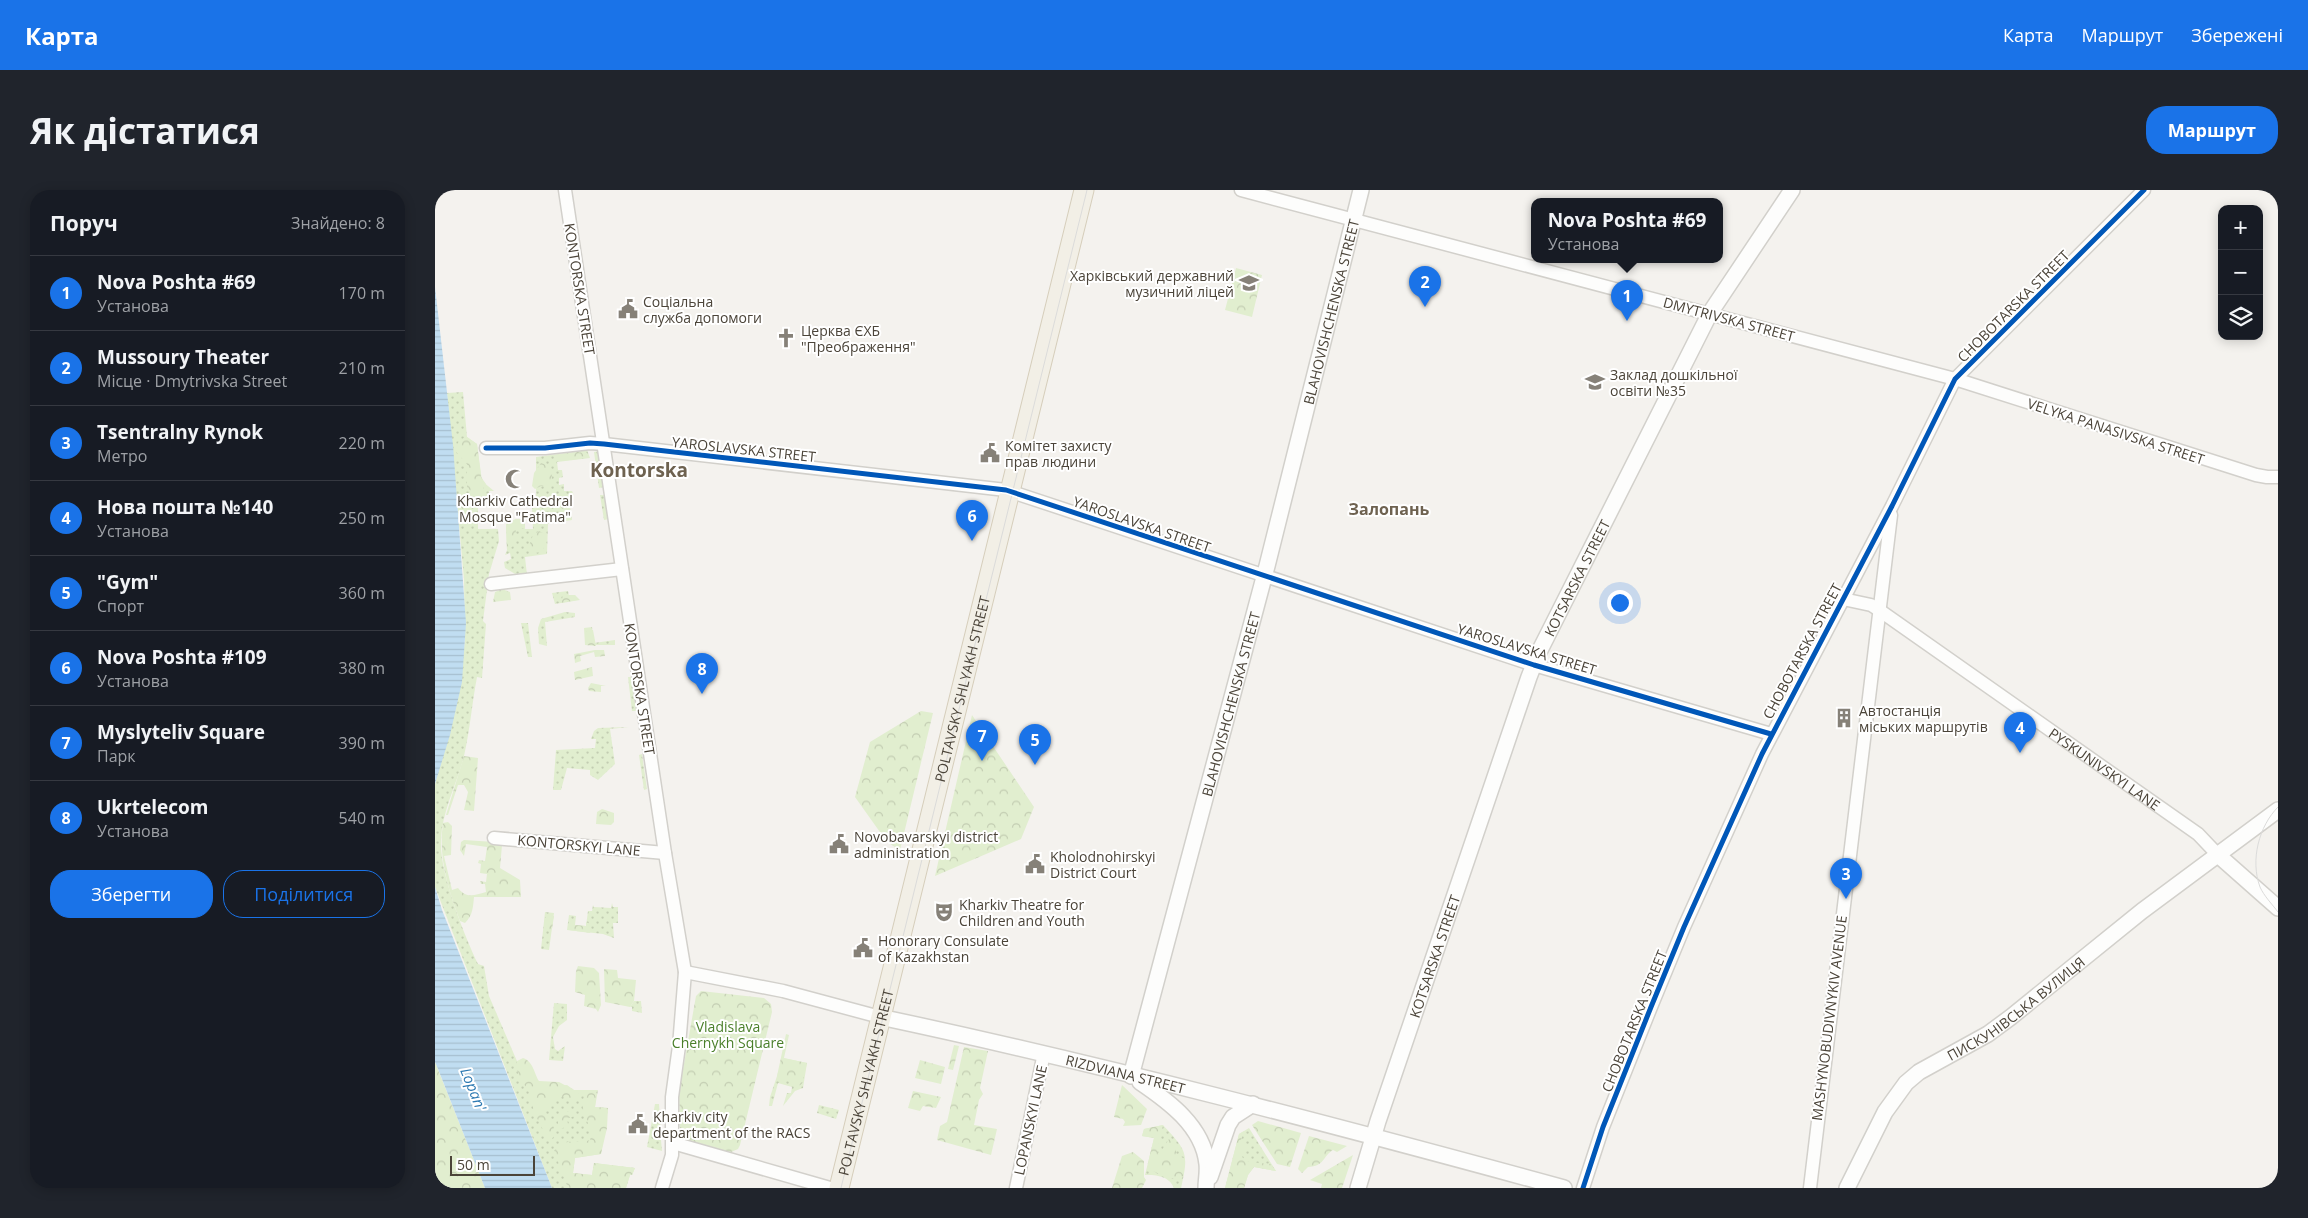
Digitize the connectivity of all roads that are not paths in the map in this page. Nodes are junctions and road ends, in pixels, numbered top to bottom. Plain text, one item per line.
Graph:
1 (565, 190) edge
2 (1083, 190) edge
3 (1241, 190) edge
4 (1361, 190) edge
5 (1792, 190) edge
6 (2144, 190) edge
7 (1353, 220) junction
8 (1710, 313) junction
9 (1955, 379) junction
10 (604, 444) junction
11 (486, 448) dead end
12 (2278, 477) edge
13 (1009, 491) junction
14 (1892, 506) junction
15 (622, 569) junction
16 (1264, 577) junction
17 (491, 584) dead end
18 (1843, 600) junction
19 (1879, 610) junction
20 (1534, 665) junction
21 (1771, 734) junction
22 (2278, 810) edge
23 (494, 838) dead end
24 (665, 853) junction
25 (2218, 855) junction
26 (2278, 908) edge
27 (685, 972) junction
28 (880, 1017) junction
29 (1044, 1053) junction
30 (1131, 1076) junction
31 (1253, 1104) junction
32 (1373, 1137) junction
33 (673, 1144) junction
34 (663, 1188) edge
35 (830, 1188) edge
36 (839, 1188) edge
37 (1016, 1188) edge
38 (1206, 1188) edge
39 (1358, 1188) edge
40 (1564, 1188) edge
41 (1583, 1188) edge
42 (1810, 1188) edge
43 (1847, 1188) edge

1 - 10 street, KONTORSKA STREET
2 - 13 main road, POLTAVSKY SHLYAKH STREET
3 - 7 street, DMYTRIVSKA STREET
4 - 7 street, BLAHOVISHCHENSKA STREET
5 - 8 street, KOTSARSKA STREET
6 - 9 street, CHOBOTARSKA STREET
7 - 8 street, DMYTRIVSKA STREET
7 - 16 street, BLAHOVISHCHENSKA STREET
8 - 9 street, DMYTRIVSKA STREET
8 - 20 street, KOTSARSKA STREET
9 - 12 street, VELYKA PANASIVSKA STREET
9 - 14 street, CHOBOTARSKA STREET
10 - 11 street, YAROSLAVSKA STREET
10 - 13 street, YAROSLAVSKA STREET
10 - 15 street, KONTORSKA STREET
13 - 16 street, YAROSLAVSKA STREET
13 - 28 main road, POLTAVSKY SHLYAKH STREET
14 - 18 street, CHOBOTARSKA STREET
14 - 19 street, CHOBOTARSKA STREET
15 - 17 street
15 - 24 street, KONTORSKA STREET
16 - 20 street, YAROSLAVSKA STREET
16 - 30 street, BLAHOVISHCHENSKA STREET
18 - 19 street, PYSKUNIVSKYI LANE
18 - 21 street, CHOBOTARSKA STREET
19 - 25 street, PYSKUNIVSKYI LANE
19 - 42 street, MASHYNOBUDIVNYKIV AVENUE
20 - 21 street, YAROSLAVSKA STREET
20 - 32 street, KOTSARSKA STREET
21 - 41 street, CHOBOTARSKA STREET
22 - 25 street, ПИСКУНІВСЬКА ВУЛИЦЯ
23 - 24 street, KONTORSKYI LANE
24 - 27 street, KONTORSKA STREET
25 - 26 street, PYSKUNIVSKYI LANE
25 - 43 street, ПИСКУНІВСЬКА ВУЛИЦЯ
27 - 28 street, RIZDVIANA STREET
27 - 33 street, KONTORSKA STREET
28 - 29 street, RIZDVIANA STREET
28 - 36 main road, POLTAVSKY SHLYAKH STREET
29 - 30 street, RIZDVIANA STREET
29 - 37 street, LOPANSKYI LANE
30 - 31 street, RIZDVIANA STREET
30 - 38 street
31 - 32 street, RIZDVIANA STREET
31 - 38 street
32 - 39 street, KOTSARSKA STREET
32 - 40 street, RIZDVIANA STREET
33 - 34 street, KONTORSKA STREET
33 - 35 street

